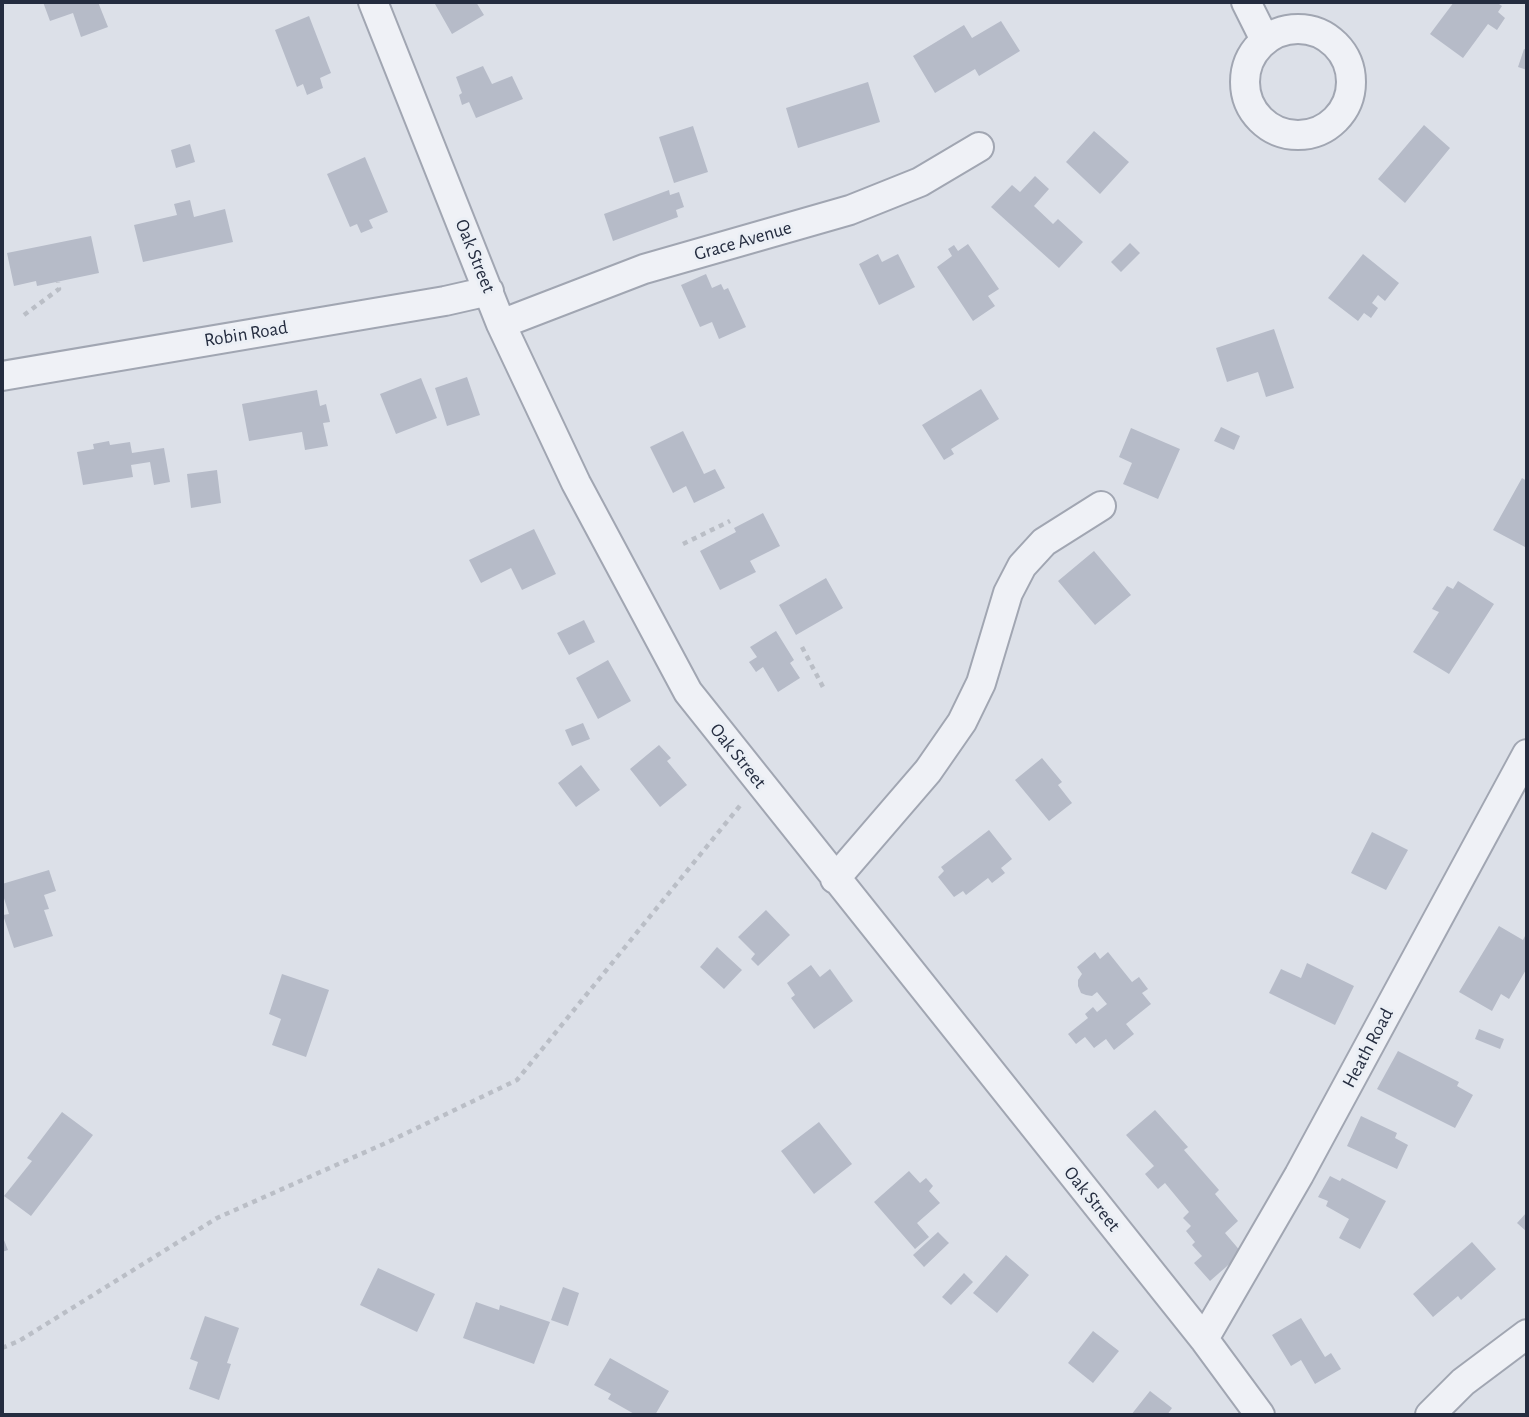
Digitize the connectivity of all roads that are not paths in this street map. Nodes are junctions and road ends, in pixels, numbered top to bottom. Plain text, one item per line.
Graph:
1 (373, 2) edge
2 (1245, 2) edge
3 (1265, 40) dead end
4 (979, 147) dead end
5 (489, 291) junction
6 (501, 324) junction
7 (2, 376) edge
8 (1101, 506) dead end
9 (1527, 754) edge
10 (835, 879) junction
11 (1527, 1334) edge
12 (1204, 1339) junction
13 (1260, 1415) edge
14 (1430, 1415) edge

1 - 5 street, Oak Street
2 - 3 street
4 - 6 street, Grace Avenue
5 - 6 street, Oak Street
5 - 7 street, Robin Road
6 - 10 street, Oak Street
8 - 10 street
9 - 12 street, Heath Road
10 - 12 street, Oak Street
11 - 14 street
12 - 13 street, Oak Street

